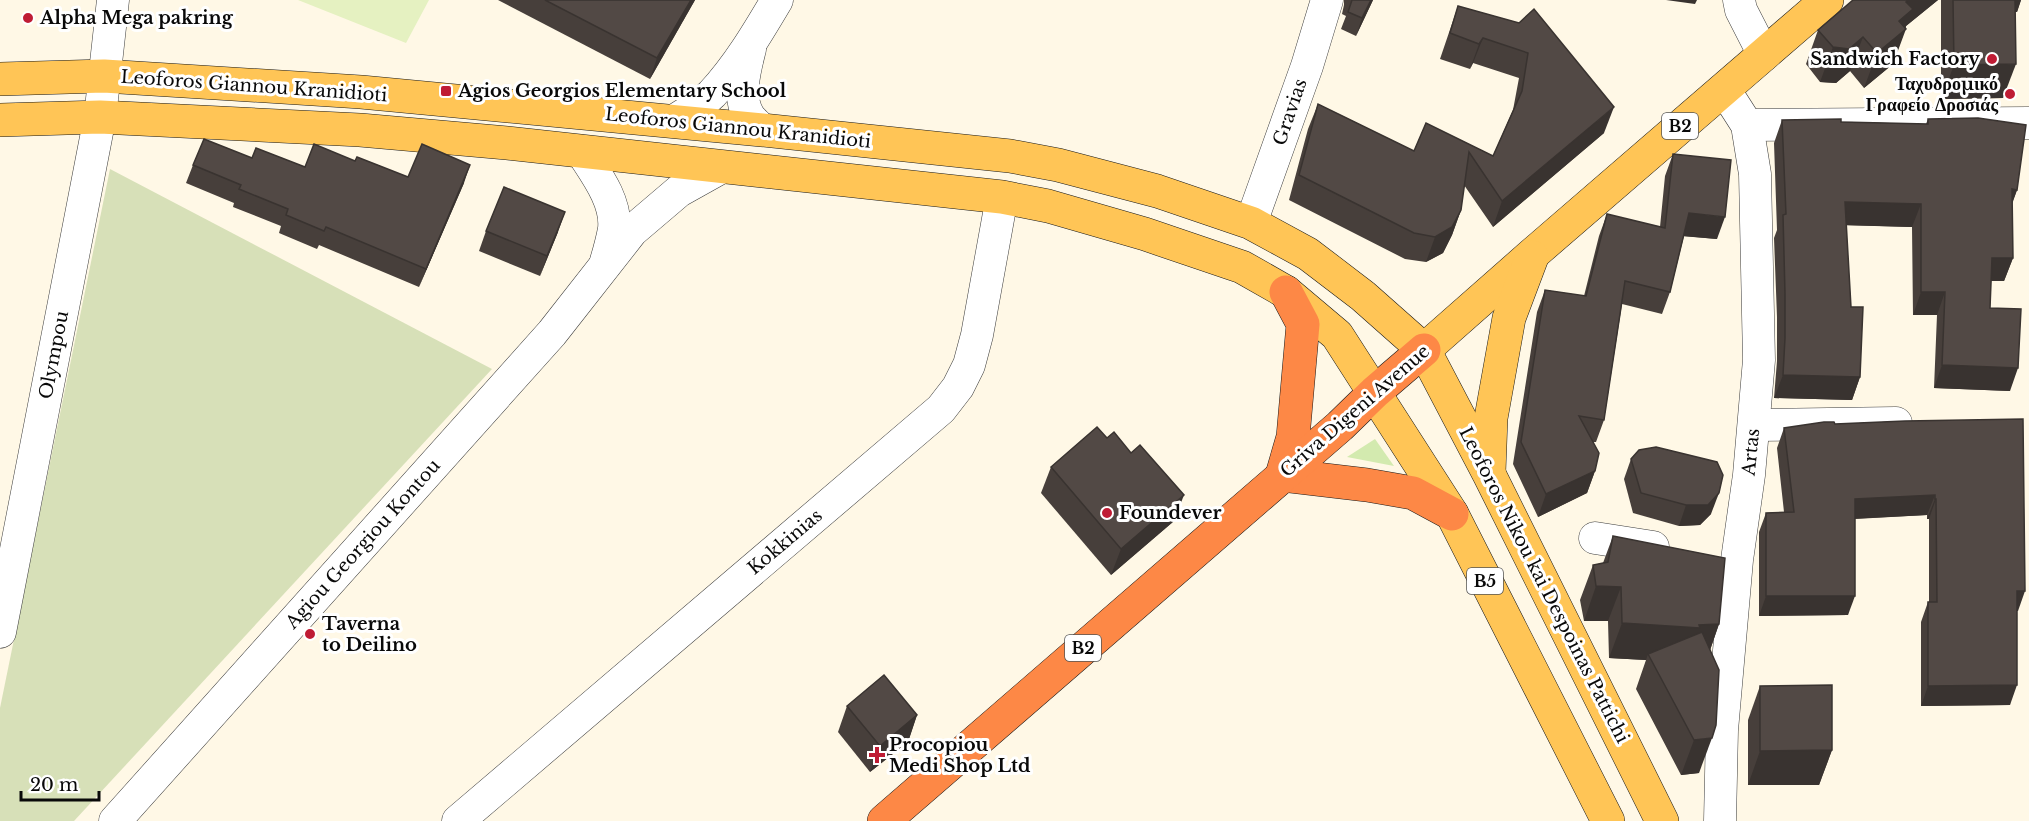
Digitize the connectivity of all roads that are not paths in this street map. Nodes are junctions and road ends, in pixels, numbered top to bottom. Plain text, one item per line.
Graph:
1 (113, 0) edge
2 (777, 0) edge
3 (1739, 0) edge
4 (1827, 0) edge
5 (1320, 3) edge
6 (752, 43) junction
7 (1764, 55) junction
8 (104, 76) junction
9 (0, 79) edge
10 (1724, 89) junction
11 (100, 117) junction
12 (0, 120) edge
13 (674, 122) junction
14 (2029, 123) edge
15 (1747, 125) junction
16 (762, 130) junction
17 (581, 152) junction
18 (722, 167) junction
19 (1002, 196) junction
20 (1251, 224) junction
21 (1534, 253) junction
22 (606, 262) junction
23 (1286, 292) junction
24 (1424, 351) junction
25 (1375, 392) junction
26 (1921, 423) edge
27 (1754, 425) junction
28 (1489, 474) junction
29 (1282, 475) junction
30 (1452, 514) junction
31 (1594, 538) dead end
32 (1737, 560) junction
33 (5, 579) edge
34 (0, 632) edge
35 (115, 821) edge
36 (458, 821) edge
37 (884, 821) edge
38 (1608, 821) edge
39 (1662, 821) edge
40 (1720, 821) edge

1 - 8 street, Olympou
2 - 6 street
3 - 7 street
4 - 7 main road, Griva Digeni Avenue / B2
5 - 20 street, Gravias
6 - 13 street
6 - 16 street
7 - 10 main road, Griva Digeni Avenue / B2
8 - 9 main road, Leoforos Giannou Kranidioti
8 - 11 street, Olympou
8 - 13 main road, Leoforos Giannou Kranidioti
10 - 15 street, Artas
10 - 21 main road, Griva Digeni Avenue / B2
11 - 12 main road, Leoforos Giannou Kranidioti
11 - 17 main road, Leoforos Giannou Kranidioti
11 - 33 street, Olympou
13 - 16 main road, Leoforos Giannou Kranidioti
14 - 15 street
15 - 27 street, Artas
16 - 20 main road, Leoforos Giannou Kranidioti
17 - 18 main road, Leoforos Giannou Kranidioti
17 - 22 street, Agiou Georgiou Kontou
18 - 19 main road, Leoforos Giannou Kranidioti
18 - 22 street, Agiou Georgiou Kontou
19 - 23 main road, Leoforos Giannou Kranidioti
19 - 36 street, Kokkinias
20 - 24 main road, Leoforos Giannou Kranidioti
21 - 24 main road, Griva Digeni Avenue / B2
21 - 28 main road
22 - 35 street, Agiou Georgiou Kontou
23 - 25 main road, Leoforos Giannou Kranidioti
23 - 29 highway
24 - 25 highway, Griva Digeni Avenue / B2
24 - 28 main road, Leoforos Nikou kai Despoinas Pattichi
25 - 29 highway, Griva Digeni Avenue / B2
25 - 30 main road, B5
26 - 27 street
27 - 32 street, Artas
28 - 39 main road, Leoforos Nikou kai Despoinas Pattichi
29 - 30 highway
29 - 37 highway, Griva Digeni Avenue / B2
30 - 38 main road, B5
31 - 32 street
32 - 40 street, Artas
33 - 34 street, Olympou

